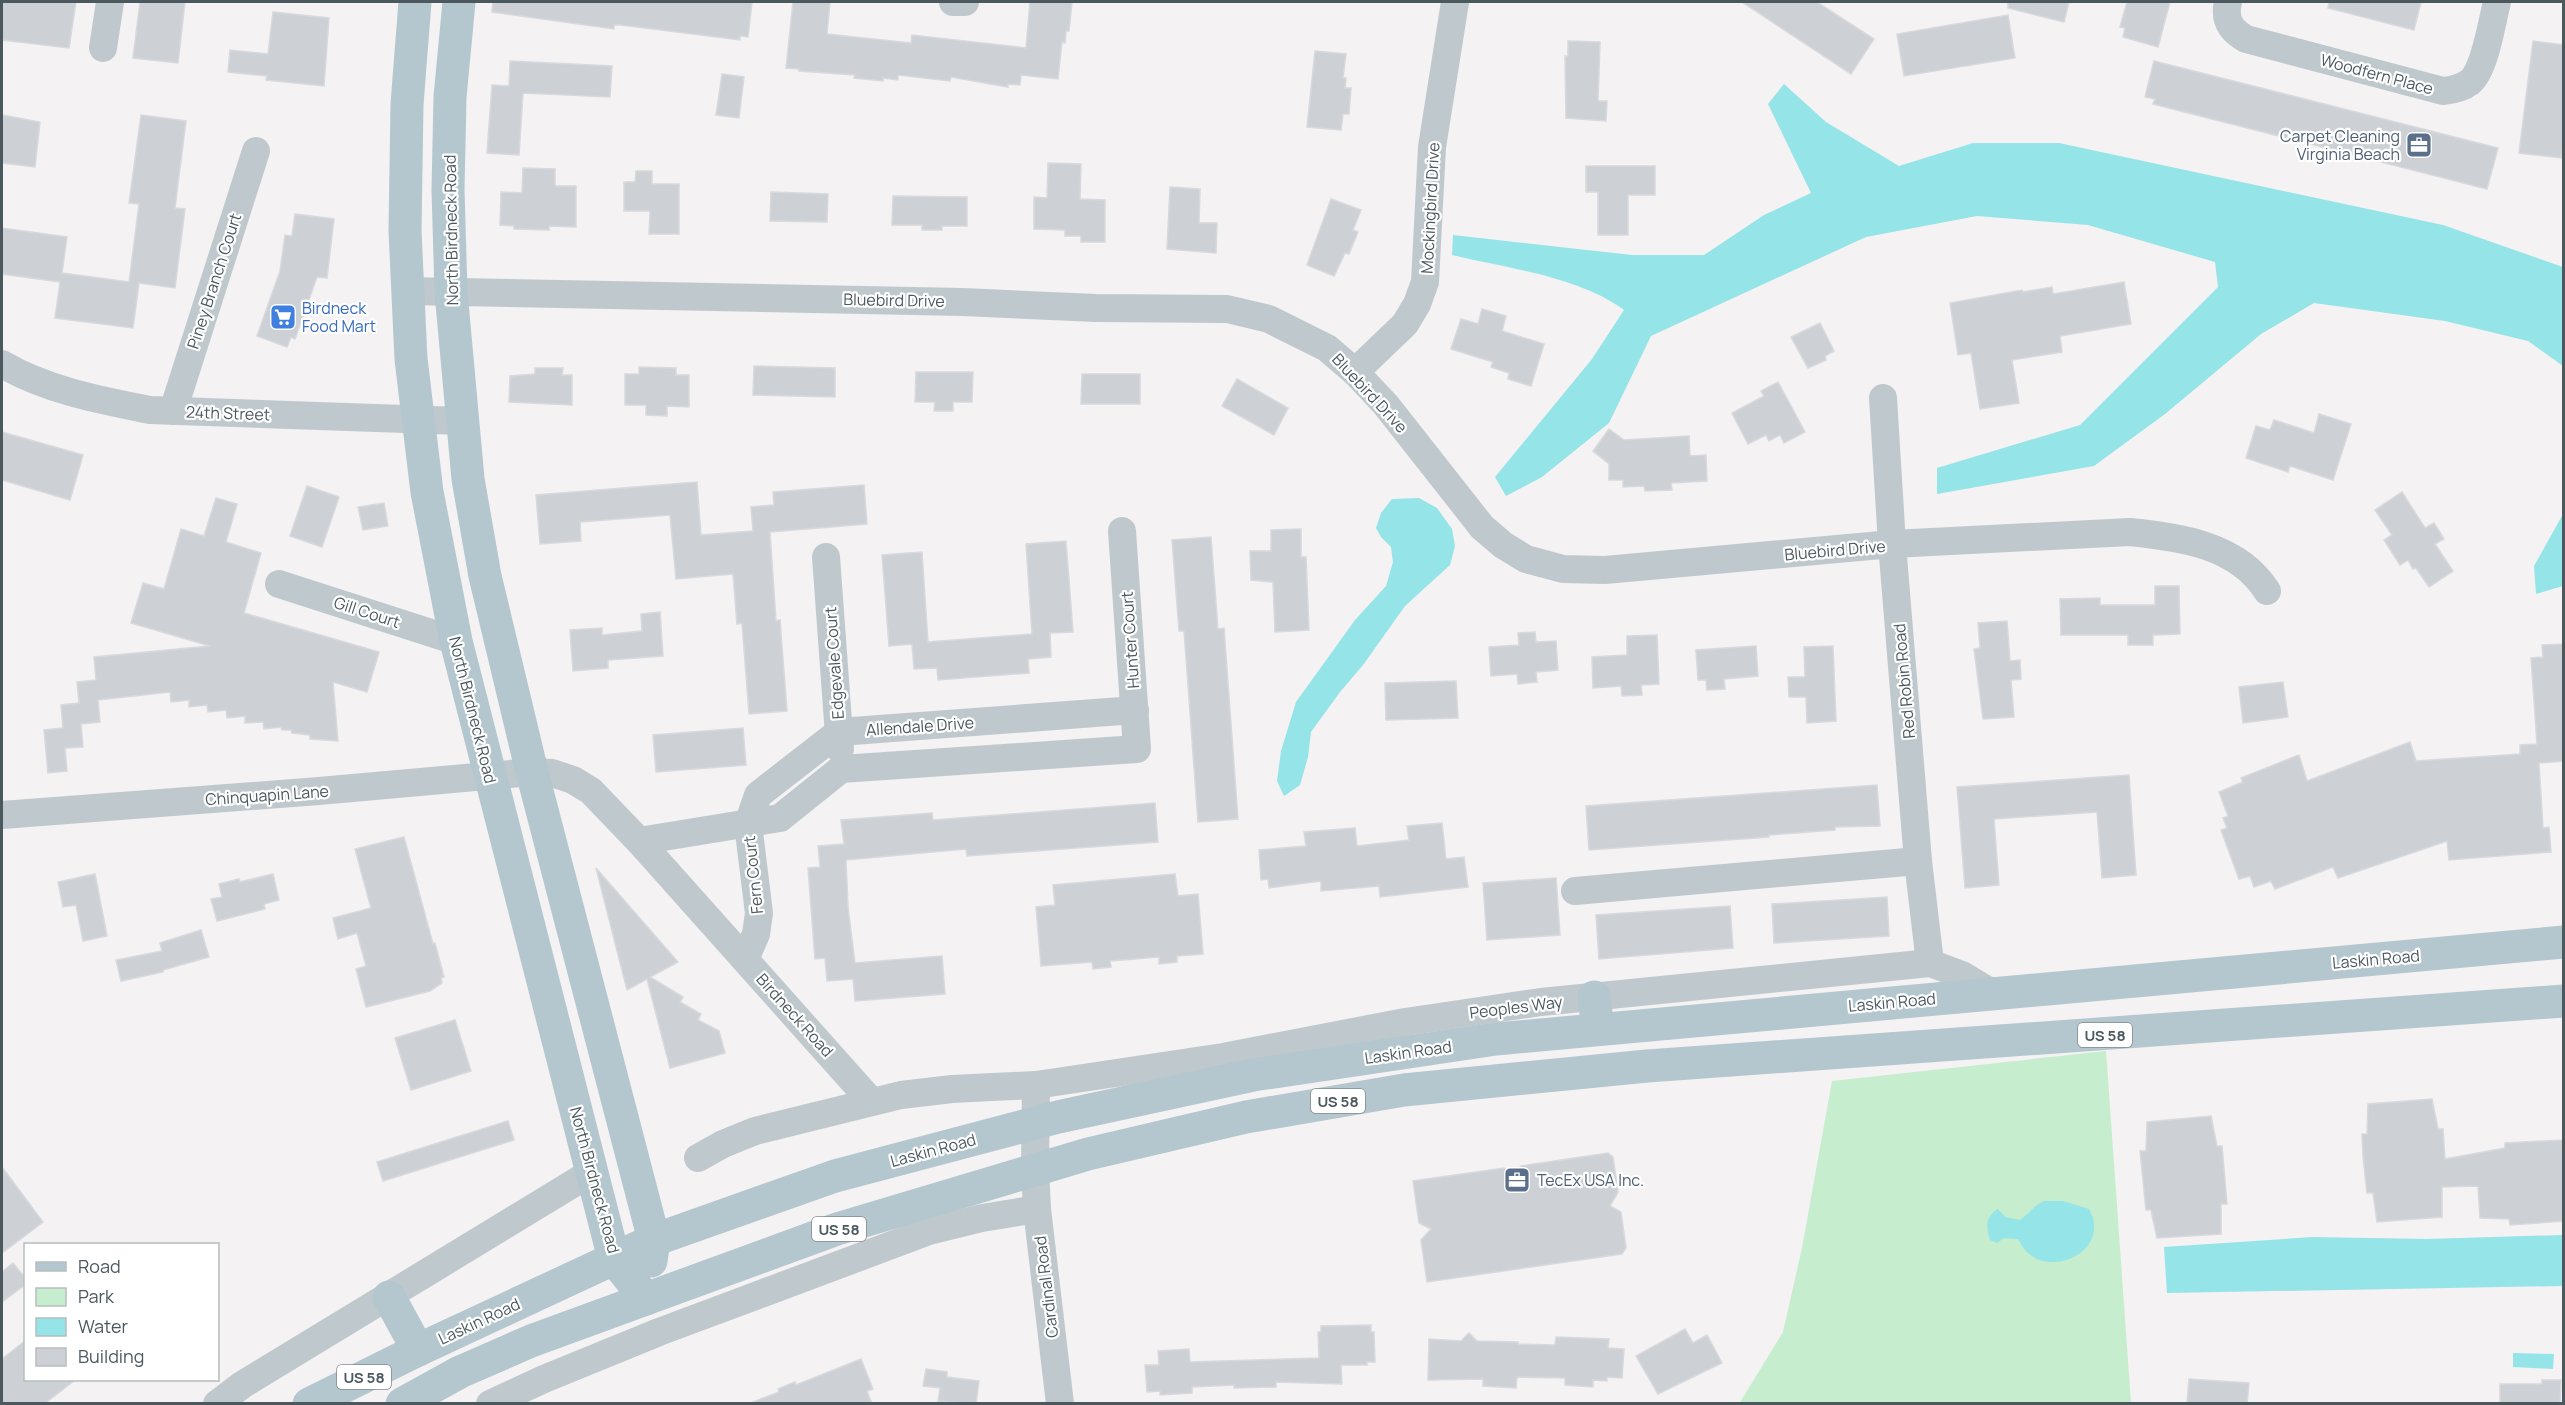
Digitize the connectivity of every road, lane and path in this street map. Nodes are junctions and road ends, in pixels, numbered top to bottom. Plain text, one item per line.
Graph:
1 (110, 2) edge
2 (415, 2) edge
3 (459, 2) edge
4 (953, 2) edge
5 (965, 2) edge
6 (1455, 2) edge
7 (2228, 2) edge
8 (2497, 2) edge
9 (104, 48) dead end
10 (256, 151) dead end
11 (407, 291) junction
12 (451, 292) junction
13 (2, 364) edge
14 (1355, 372) junction
15 (1884, 398) dead end
16 (173, 411) junction
17 (418, 421) junction
18 (462, 421) junction
19 (1122, 531) dead end
20 (1892, 544) junction
21 (826, 557) dead end
22 (279, 584) dead end
23 (2267, 591) dead end
24 (456, 641) junction
25 (1135, 710) junction
26 (839, 732) junction
27 (841, 769) junction
28 (532, 771) junction
29 (489, 776) junction
30 (2, 815) edge
31 (748, 824) junction
32 (639, 842) junction
33 (1918, 861) junction
34 (1575, 891) dead end
35 (2564, 942) edge
36 (745, 959) junction
37 (1930, 963) junction
38 (1992, 993) junction
39 (1594, 997) junction
40 (2564, 1001) edge
41 (1642, 1025) junction
42 (1598, 1029) junction
43 (1647, 1066) junction
44 (1036, 1085) junction
45 (871, 1101) junction
46 (1035, 1123) junction
47 (698, 1158) dead end
48 (1035, 1169) junction
49 (592, 1172) junction
50 (1037, 1209) junction
51 (654, 1240) junction
52 (614, 1259) junction
53 (389, 1297) junction
54 (646, 1299) junction
55 (659, 1332) junction
56 (418, 1350) junction
57 (249, 1394) edge
58 (1065, 1397) edge
59 (217, 1404) edge
60 (309, 1404) edge
61 (402, 1404) edge
62 (490, 1404) edge

1 - 9 street
2 - 11 main road, North Birdneck Road
3 - 12 main road, North Birdneck Road
4 - 5 street
6 - 14 street, Mockingbird Drive
7 - 8 street, Woodfern Place
10 - 16 street, Piney Branch Court
11 - 12 street, Bluebird Drive
11 - 17 main road, North Birdneck Road
12 - 14 street, Bluebird Drive
12 - 18 main road, North Birdneck Road
13 - 16 street, 24th Street
14 - 20 street, Bluebird Drive
15 - 20 street, Red Robin Road
16 - 17 street, 24th Street
17 - 18 street, 24th Street
17 - 24 main road, North Birdneck Road
18 - 28 main road, North Birdneck Road
19 - 25 street, Hunter Court
20 - 23 street, Bluebird Drive
20 - 33 street, Red Robin Road
21 - 26 street, Edgevale Court
22 - 24 street, Gill Court
24 - 29 main road, North Birdneck Road
25 - 26 street, Allendale Drive
25 - 27 street, Hunter Court
26 - 27 street, Edgevale Court
26 - 31 street
27 - 31 street
28 - 29 street, Chinquapin Lane
28 - 32 street, Birdneck Road
28 - 51 main road, North Birdneck Road
29 - 30 street, Chinquapin Lane
29 - 49 main road, North Birdneck Road
31 - 32 street
31 - 36 street, Fern Court
32 - 36 street, Birdneck Road
33 - 34 street
33 - 37 street, Red Robin Road
35 - 38 main road, Laskin Road / US 58
36 - 45 street, Birdneck Road
37 - 38 street, Peoples Way
37 - 39 street, Peoples Way
38 - 41 main road, Laskin Road / US 58
39 - 42 main road
39 - 44 street, Peoples Way
40 - 43 main road, US 58
41 - 42 main road, Laskin Road / US 58
41 - 43 main road
42 - 46 main road, Laskin Road / US 58
43 - 48 main road, US 58
44 - 45 street
44 - 46 street
45 - 47 street
46 - 48 street
46 - 51 main road, Laskin Road / US 58
48 - 50 street, Cardinal Road
48 - 54 main road, US 58
49 - 52 main road, North Birdneck Road
49 - 53 street
50 - 55 street
50 - 58 street, Cardinal Road
51 - 52 main road, Laskin Road / US 58
51 - 54 main road, North Birdneck Road
52 - 54 main road, North Birdneck Road
52 - 56 main road, Laskin Road / US 58
53 - 56 main road
53 - 57 street
54 - 55 street
54 - 61 main road, US 58
55 - 62 street
56 - 60 main road, Laskin Road / US 58
57 - 59 street

